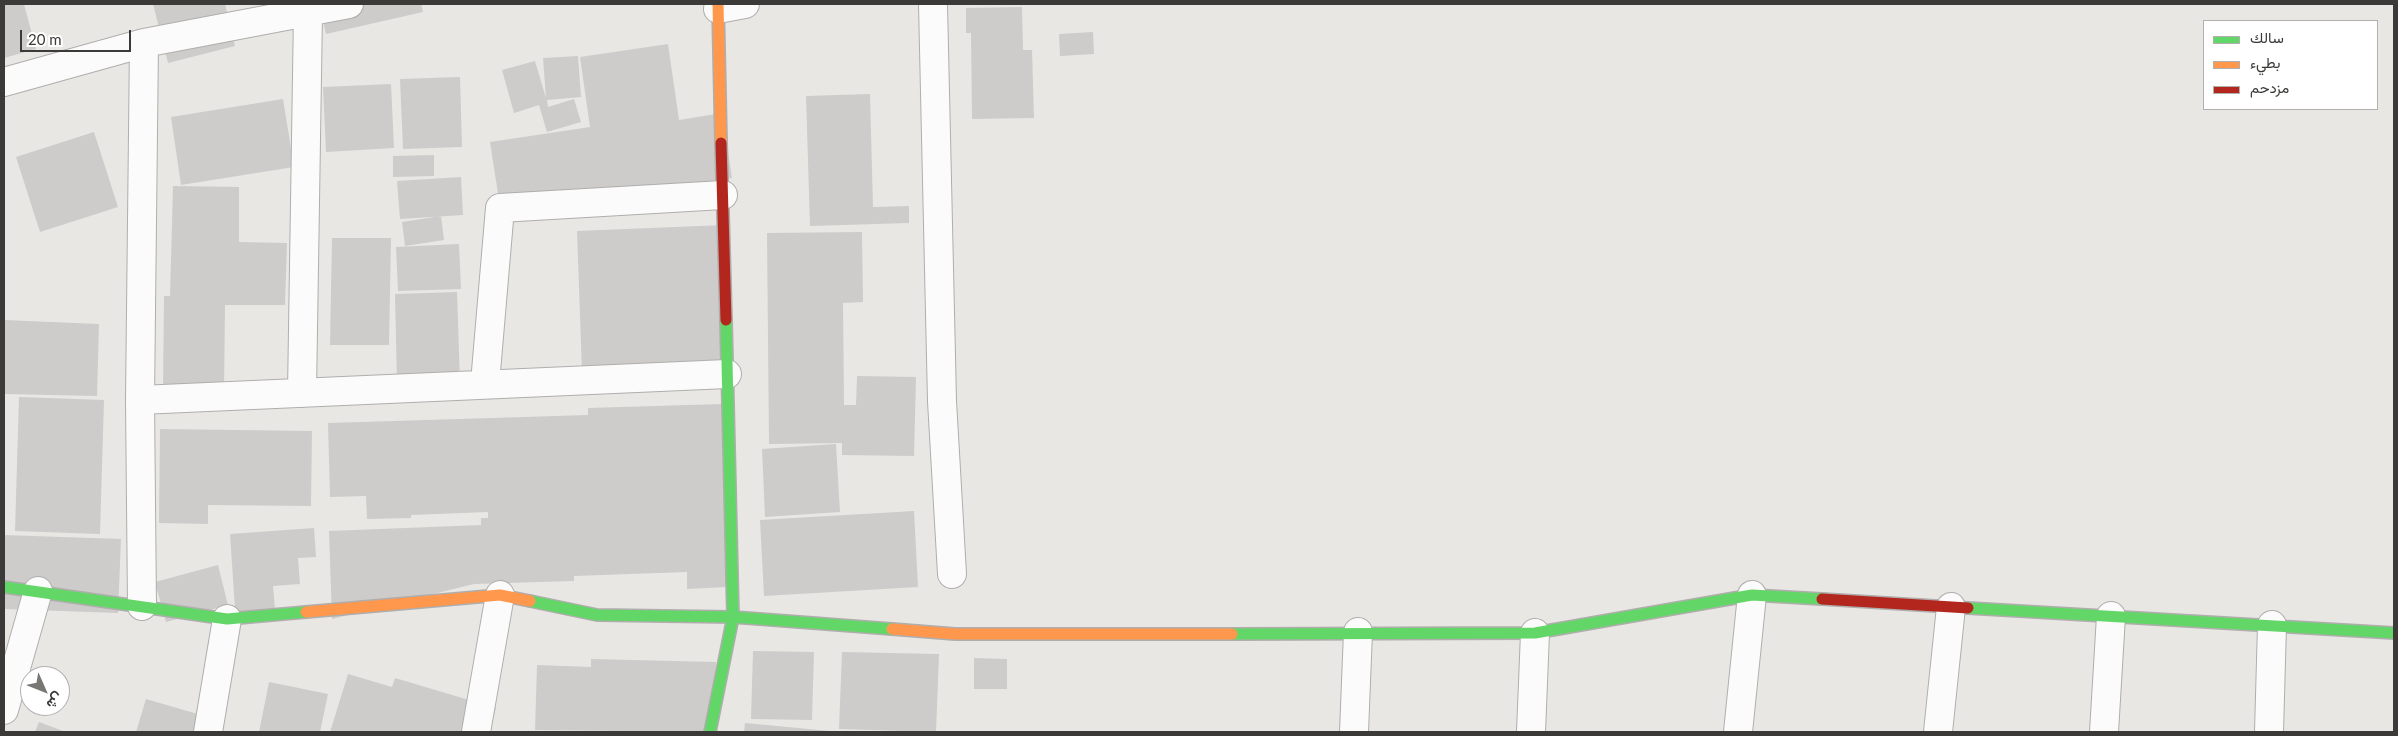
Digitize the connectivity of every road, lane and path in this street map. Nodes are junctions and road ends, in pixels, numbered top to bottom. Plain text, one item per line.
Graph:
1 (349, 4) edge
2 (745, 4) edge
3 (933, 4) edge
4 (718, 6) edge
5 (307, 8) edge
6 (144, 43) junction
7 (4, 82) edge
8 (723, 195) junction
9 (727, 374) junction
10 (485, 383) junction
11 (302, 393) junction
12 (140, 400) junction
13 (952, 574) dead end
14 (4, 587) edge
15 (38, 591) junction
16 (500, 595) junction
17 (1752, 595) junction
18 (142, 606) junction
19 (1951, 606) junction
20 (2111, 616) junction
21 (733, 617) junction
22 (227, 619) junction
23 (2272, 625) junction
24 (1358, 632) junction
25 (1535, 633) junction
26 (2394, 633) edge
27 (4, 710) edge
28 (208, 732) edge
29 (476, 732) edge
30 (710, 732) edge
31 (1354, 732) edge
32 (1531, 732) edge
33 (1738, 732) edge
34 (1938, 732) edge
35 (2104, 732) edge
36 (2269, 732) edge

1 - 5 street
2 - 4 street
3 - 13 street
4 - 8 street
5 - 6 street
5 - 11 street
6 - 7 street
6 - 12 street
8 - 9 street
8 - 10 street
9 - 10 street
9 - 21 street
10 - 11 street
11 - 12 street
12 - 18 street
14 - 15 street
15 - 18 street
15 - 27 street
16 - 21 street
16 - 22 street
16 - 29 street
17 - 19 street
17 - 25 street
17 - 33 street
18 - 22 street
19 - 20 street
19 - 34 street
20 - 23 street
20 - 35 street
21 - 24 street
21 - 30 street
22 - 28 street
23 - 26 street
23 - 36 street
24 - 25 street
24 - 31 street
25 - 32 street

